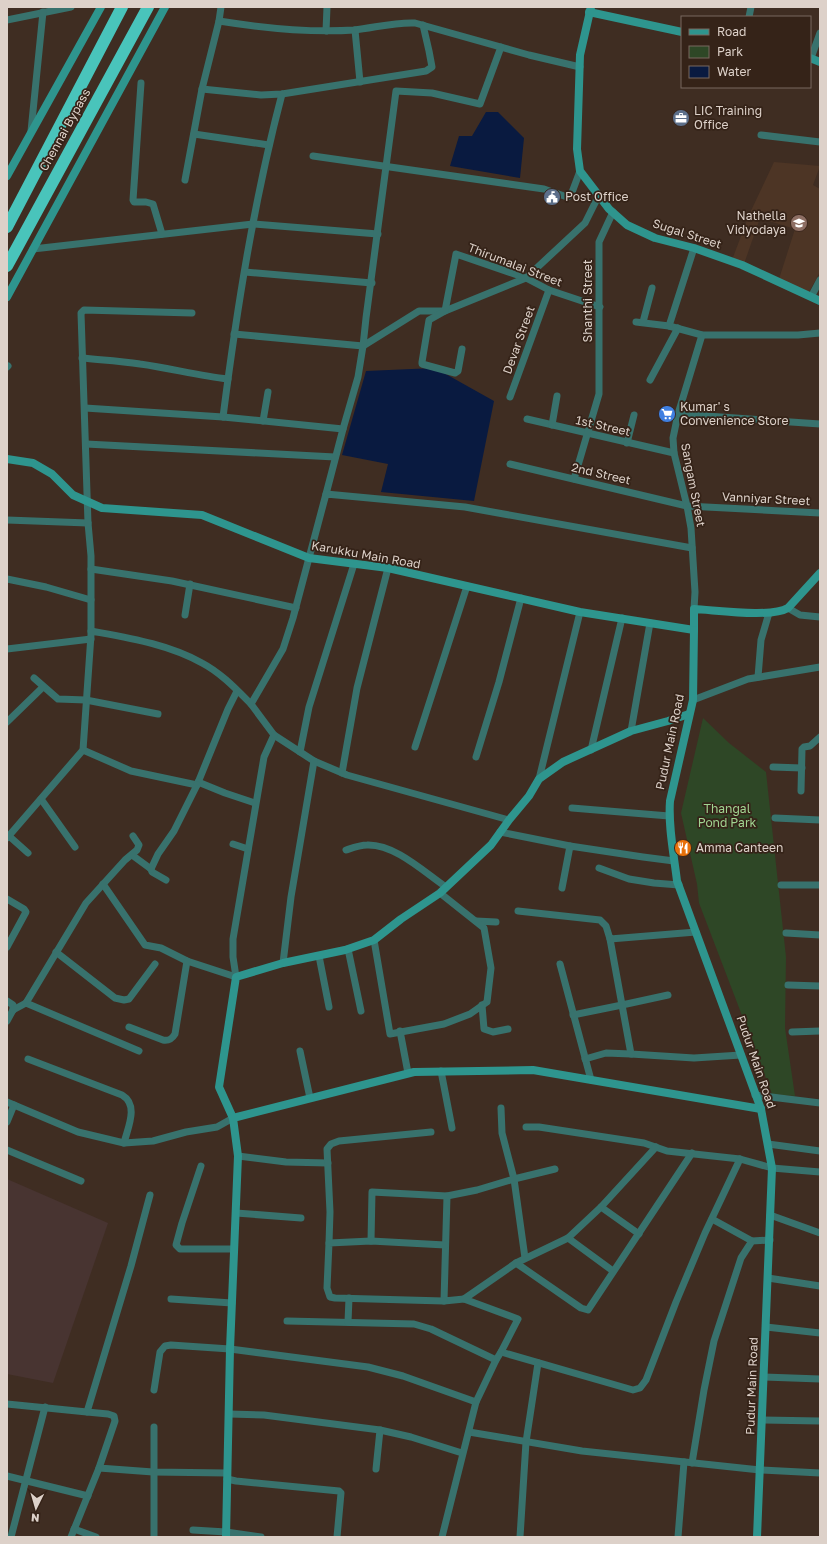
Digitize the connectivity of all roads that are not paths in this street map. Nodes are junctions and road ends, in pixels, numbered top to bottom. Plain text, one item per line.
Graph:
1 (71, 7) edge
2 (101, 7) edge
3 (122, 7) edge
4 (148, 7) edge
5 (165, 7) edge
6 (221, 7) edge
7 (327, 7) edge
8 (47, 10) edge
9 (590, 10) edge
10 (7, 20) edge
11 (219, 21) junction
12 (423, 25) junction
13 (355, 30) junction
14 (326, 31) junction
15 (681, 32) edge
16 (820, 33) edge
17 (501, 47) junction
18 (811, 56) edge
19 (580, 67) junction
20 (360, 82) junction
21 (141, 83) dead end
22 (202, 89) junction
23 (282, 94) junction
24 (31, 132) junction
25 (194, 134) junction
26 (761, 135) dead end
27 (820, 142) edge
28 (269, 145) junction
29 (313, 156) dead end
30 (386, 167) junction
31 (580, 171) junction
32 (7, 175) edge
33 (186, 180) dead end
34 (599, 195) junction
35 (613, 212) junction
36 (252, 224) junction
37 (7, 227) edge
38 (162, 234) junction
39 (378, 234) junction
40 (694, 248) junction
41 (33, 249) junction
42 (7, 266) edge
43 (245, 272) junction
44 (526, 278) junction
45 (820, 280) edge
46 (372, 283) junction
47 (652, 288) dead end
48 (549, 290) junction
49 (7, 297) edge
50 (811, 297) junction
51 (820, 301) edge
52 (600, 307) junction
53 (445, 312) junction
54 (192, 313) dead end
55 (669, 326) junction
56 (678, 328) junction
57 (820, 333) edge
58 (234, 334) junction
59 (702, 335) junction
60 (364, 346) junction
61 (462, 349) dead end
62 (82, 358) junction
63 (228, 379) junction
64 (650, 380) dead end
65 (268, 392) dead end
66 (557, 396) dead end
67 (510, 397) dead end
68 (85, 408) junction
69 (678, 414) junction
70 (634, 415) dead end
71 (223, 417) junction
72 (527, 419) dead end
73 (263, 421) junction
74 (820, 424) edge
75 (552, 425) junction
76 (343, 429) junction
77 (588, 434) junction
78 (627, 443) junction
79 (86, 444) junction
80 (674, 453) junction
81 (336, 457) junction
82 (7, 459) edge
83 (510, 464) dead end
84 (574, 479) junction
85 (326, 494) junction
86 (87, 501) junction
87 (687, 506) junction
88 (820, 512) edge
89 (7, 520) edge
90 (88, 523) junction
91 (692, 548) junction
92 (309, 558) junction
93 (354, 564) junction
94 (388, 568) junction
95 (91, 569) junction
96 (820, 573) edge
97 (7, 579) edge
98 (190, 584) junction
99 (467, 586) junction
100 (521, 598) junction
101 (91, 600) junction
102 (296, 608) junction
103 (788, 608) junction
104 (694, 609) junction
105 (580, 612) junction
106 (769, 613) junction
107 (185, 615) dead end
108 (820, 617) edge
109 (622, 618) junction
110 (650, 622) junction
111 (694, 630) junction
112 (91, 635) junction
113 (7, 649) edge
114 (820, 667) edge
115 (758, 677) junction
116 (34, 678) dead end
117 (43, 687) junction
118 (237, 690) junction
119 (86, 700) junction
120 (693, 700) junction
121 (251, 704) junction
122 (158, 714) dead end
123 (689, 714) junction
124 (7, 722) edge
125 (631, 731) junction
126 (274, 735) junction
127 (820, 737) edge
128 (415, 747) dead end
129 (83, 750) junction
130 (591, 750) junction
131 (300, 752) junction
132 (476, 757) dead end
133 (314, 761) junction
134 (773, 767) dead end
135 (802, 768) junction
136 (342, 773) junction
137 (539, 779) junction
138 (197, 783) junction
139 (801, 791) dead end
140 (41, 799) junction
141 (256, 803) junction
142 (572, 808) dead end
143 (669, 816) junction
144 (775, 818) dead end
145 (509, 820) junction
146 (820, 820) edge
147 (500, 832) junction
148 (133, 836) dead end
149 (8, 837) edge
150 (233, 844) dead end
151 (570, 846) junction
152 (75, 847) dead end
153 (248, 849) junction
154 (346, 850) dead end
155 (28, 853) dead end
156 (132, 855) junction
157 (674, 861) junction
158 (599, 868) dead end
159 (151, 869) junction
160 (166, 880) dead end
161 (103, 884) junction
162 (679, 885) junction
163 (781, 885) dead end
164 (820, 885) edge
165 (562, 888) dead end
166 (443, 890) junction
167 (7, 900) edge
168 (518, 911) dead end
169 (476, 921) junction
170 (496, 922) dead end
171 (696, 932) junction
172 (786, 933) dead end
173 (820, 935) edge
174 (610, 939) junction
175 (374, 940) junction
176 (7, 947) edge
177 (348, 948) junction
178 (56, 952) junction
179 (320, 956) junction
180 (187, 960) junction
181 (283, 963) junction
182 (155, 964) dead end
183 (560, 964) dead end
184 (236, 977) junction
185 (788, 985) dead end
186 (820, 986) edge
187 (668, 995) dead end
188 (7, 1001) edge
189 (26, 1003) junction
190 (482, 1005) junction
191 (622, 1006) junction
192 (329, 1007) dead end
193 (13, 1010) junction
194 (361, 1011) dead end
195 (573, 1015) junction
196 (7, 1021) edge
197 (128, 1027) dead end
198 (508, 1029) dead end
199 (400, 1031) junction
200 (792, 1032) dead end
201 (820, 1032) edge
202 (139, 1051) dead end
203 (300, 1051) dead end
204 (631, 1054) junction
205 (741, 1055) junction
206 (28, 1059) dead end
207 (585, 1059) junction
208 (442, 1071) junction
209 (408, 1073) junction
210 (590, 1080) junction
211 (756, 1095) junction
212 (310, 1098) junction
213 (10, 1103) edge
214 (820, 1103) edge
215 (501, 1108) dead end
216 (761, 1109) junction
217 (233, 1118) junction
218 (7, 1122) edge
219 (526, 1127) dead end
220 (452, 1128) dead end
221 (431, 1132) dead end
222 (124, 1144) junction
223 (768, 1144) junction
224 (656, 1148) junction
225 (7, 1150) edge
226 (820, 1151) edge
227 (692, 1153) junction
228 (238, 1156) junction
229 (740, 1159) junction
230 (328, 1163) junction
231 (201, 1166) dead end
232 (772, 1168) junction
233 (556, 1169) dead end
234 (820, 1172) edge
235 (514, 1179) junction
236 (81, 1181) dead end
237 (150, 1195) dead end
238 (447, 1196) junction
239 (601, 1207) junction
240 (236, 1213) junction
241 (770, 1215) junction
242 (302, 1218) dead end
243 (712, 1219) junction
244 (820, 1233) edge
245 (639, 1234) junction
246 (568, 1238) junction
247 (752, 1240) junction
248 (770, 1240) junction
249 (371, 1241) junction
250 (329, 1243) junction
251 (445, 1245) junction
252 (234, 1249) junction
253 (525, 1258) junction
254 (516, 1263) junction
255 (613, 1271) junction
256 (768, 1278) junction
257 (820, 1286) edge
258 (349, 1298) junction
259 (171, 1299) dead end
260 (464, 1299) junction
261 (444, 1301) junction
262 (232, 1303) junction
263 (287, 1321) dead end
264 (348, 1322) junction
265 (766, 1327) junction
266 (820, 1333) edge
267 (230, 1349) junction
268 (501, 1352) junction
269 (496, 1360) junction
270 (538, 1363) junction
271 (764, 1377) junction
272 (820, 1379) edge
273 (154, 1390) dead end
274 (476, 1402) junction
275 (7, 1404) edge
276 (45, 1407) junction
277 (87, 1412) junction
278 (229, 1414) junction
279 (763, 1420) junction
280 (820, 1421) edge
281 (154, 1427) dead end
282 (380, 1430) junction
283 (469, 1432) junction
284 (526, 1442) junction
285 (462, 1453) junction
286 (684, 1462) junction
287 (692, 1463) junction
288 (99, 1468) junction
289 (376, 1469) dead end
290 (760, 1470) junction
291 (153, 1472) junction
292 (820, 1473) edge
293 (7, 1476) edge
294 (227, 1476) junction
295 (26, 1482) junction
296 (88, 1496) junction
297 (74, 1529) junction
298 (194, 1530) dead end
299 (226, 1535) edge
300 (11, 1537) edge
301 (71, 1537) edge
302 (96, 1537) edge
303 (154, 1537) edge
304 (261, 1537) edge
305 (337, 1537) edge
306 (442, 1537) edge
307 (520, 1537) edge
308 (678, 1537) edge
309 (757, 1537) edge

1 - 8 street
2 - 24 street
3 - 37 highway, Chennai Bypass
4 - 42 highway, Chennai Bypass
5 - 41 street
6 - 11 street
7 - 14 street
8 - 10 street
8 - 24 street
9 - 15 street
9 - 19 street
11 - 14 street
11 - 22 street
12 - 13 street
12 - 17 street
12 - 20 street
13 - 14 street
13 - 20 street
16 - 18 street
17 - 19 street
17 - 30 street
19 - 31 street
20 - 23 street
21 - 38 street
22 - 23 street
22 - 25 street
23 - 28 street
24 - 32 street
25 - 28 street
25 - 33 street
26 - 27 street
28 - 36 street
29 - 30 street
30 - 31 street
30 - 39 street
31 - 34 street, Sugal Street
34 - 35 street, Sugal Street
34 - 44 street
35 - 40 street, Sugal Street
35 - 52 street, Shanthi Street
36 - 38 street
36 - 39 street
36 - 43 street
38 - 41 street
39 - 46 street
40 - 50 street, Sugal Street
40 - 55 street
41 - 49 street
43 - 46 street
43 - 58 street
44 - 48 street, Thirumalai Street
44 - 53 street
44 - 53 street, Thirumalai Street
45 - 50 street
46 - 60 street
47 - 55 street
48 - 52 street, Thirumalai Street
48 - 67 street, Devar Street
50 - 51 street, Sugal Street
52 - 77 street, Shanthi Street
53 - 60 street
53 - 61 street
54 - 62 street
55 - 56 street
56 - 59 street
56 - 64 street
57 - 59 street
58 - 60 street
58 - 63 street
59 - 69 street, Sangam Street
60 - 76 street
62 - 63 street
62 - 68 street
63 - 71 street
65 - 73 street
66 - 75 street
68 - 71 street
68 - 79 street
69 - 74 street
69 - 80 street, Sangam Street
70 - 78 street
71 - 73 street
72 - 75 street, 1st Street
73 - 76 street
75 - 77 street, 1st Street
76 - 81 street
77 - 78 street, 1st Street
77 - 84 street, Shanthi Street
78 - 80 street, 1st Street
79 - 81 street
79 - 86 street
80 - 87 street, Sangam Street
81 - 85 street
82 - 86 street, Karukku Main Road
83 - 84 street, 2nd Street
84 - 87 street, 2nd Street
85 - 91 street
85 - 92 street
86 - 90 street
86 - 92 street, Karukku Main Road
87 - 88 street, Vanniyar Street
87 - 91 street, Sangam Street
89 - 90 street
90 - 95 street
91 - 104 street, Sangam Street
92 - 93 street, Karukku Main Road
92 - 102 street
93 - 94 street, Karukku Main Road
93 - 131 street
94 - 99 street, Karukku Main Road
94 - 136 street
95 - 98 street
95 - 101 street
96 - 103 street
97 - 101 street
98 - 102 street
98 - 107 street
99 - 100 street, Karukku Main Road
99 - 128 street
100 - 105 street, Karukku Main Road
100 - 132 street
101 - 112 street
102 - 121 street
103 - 106 street
103 - 108 street
104 - 106 street
104 - 111 street
105 - 109 street, Karukku Main Road
105 - 137 street
106 - 115 street
109 - 110 street, Karukku Main Road
109 - 130 street
110 - 111 street, Karukku Main Road
110 - 125 street
111 - 120 street, Pudur Main Road
112 - 113 street
112 - 118 street
112 - 119 street
114 - 115 street
115 - 120 street
116 - 117 street
117 - 119 street
117 - 124 street
118 - 121 street
118 - 138 street
119 - 122 street
119 - 129 street
120 - 123 street, Pudur Main Road
121 - 126 street
123 - 125 street
123 - 143 street, Pudur Main Road
125 - 130 street
126 - 131 street
126 - 141 street
127 - 135 street
129 - 138 street
129 - 140 street
130 - 137 street
131 - 133 street
133 - 136 street
133 - 181 street
134 - 135 street
135 - 139 street
136 - 145 street
137 - 145 street
138 - 141 street
138 - 159 street
140 - 149 street
140 - 152 street
141 - 153 street
142 - 143 street
143 - 157 street, Pudur Main Road
144 - 146 street
145 - 147 street
147 - 151 street
147 - 166 street
148 - 156 street
149 - 155 street
150 - 153 street
151 - 157 street
151 - 165 street
153 - 184 street
154 - 166 street
156 - 159 street
156 - 161 street
157 - 162 street, Pudur Main Road
158 - 162 street
159 - 160 street
161 - 178 street
161 - 180 street
162 - 171 street, Pudur Main Road
163 - 164 street
166 - 169 street
166 - 175 street
167 - 176 street
168 - 174 street
169 - 170 street
169 - 190 street
171 - 174 street
171 - 205 street, Pudur Main Road
172 - 173 street
174 - 191 street
175 - 177 street
175 - 199 street
177 - 179 street
177 - 194 street
178 - 182 street
178 - 189 street
179 - 181 street
179 - 192 street
180 - 184 street
180 - 197 street
181 - 184 street
183 - 195 street
184 - 217 street
185 - 186 street
187 - 191 street
188 - 193 street
189 - 193 street
189 - 202 street
190 - 198 street
190 - 199 street
191 - 195 street
191 - 204 street
193 - 196 street
195 - 207 street
199 - 209 street
200 - 201 street
203 - 212 street
204 - 205 street
204 - 207 street
205 - 211 street, Pudur Main Road
206 - 222 street
207 - 210 street
208 - 209 street
208 - 210 street
208 - 220 street
209 - 212 street
210 - 216 street
211 - 214 street
211 - 216 street, Pudur Main Road
212 - 217 street
213 - 218 street
213 - 222 street
215 - 235 street
216 - 223 street, Pudur Main Road
217 - 222 street
217 - 228 street
219 - 224 street
221 - 230 street
223 - 226 street
223 - 232 street, Pudur Main Road
224 - 227 street
224 - 239 street
225 - 236 street
227 - 229 street
227 - 245 street
228 - 230 street
228 - 240 street
229 - 232 street
229 - 243 street
230 - 250 street
231 - 252 street
232 - 234 street
232 - 241 street, Pudur Main Road
233 - 235 street
235 - 238 street
235 - 253 street
237 - 277 street
238 - 249 street
238 - 251 street
239 - 245 street
239 - 246 street
240 - 242 street
240 - 252 street
241 - 244 street
241 - 248 street, Pudur Main Road
243 - 247 street
243 - 270 street
245 - 255 street
246 - 253 street
246 - 255 street
247 - 248 street
247 - 287 street
248 - 256 street, Pudur Main Road
249 - 250 street
249 - 251 street
250 - 258 street
251 - 261 street
252 - 262 street
253 - 254 street
254 - 255 street
254 - 260 street
256 - 257 street
256 - 265 street, Pudur Main Road
258 - 261 street
258 - 264 street
259 - 262 street
260 - 261 street
260 - 268 street
262 - 267 street
263 - 264 street
264 - 269 street
265 - 266 street
265 - 271 street, Pudur Main Road
267 - 273 street
267 - 274 street
267 - 278 street
268 - 269 street
268 - 270 street
269 - 274 street
270 - 284 street
271 - 272 street
271 - 279 street, Pudur Main Road
274 - 283 street
275 - 276 street
276 - 277 street
276 - 295 street
277 - 288 street
278 - 282 street
278 - 294 street
279 - 280 street
279 - 290 street, Pudur Main Road
281 - 291 street
282 - 285 street
282 - 289 street
283 - 284 street
283 - 285 street
284 - 286 street
284 - 307 street
285 - 306 street
286 - 287 street
286 - 308 street
287 - 290 street
288 - 291 street
288 - 296 street
290 - 292 street
290 - 309 street, Pudur Main Road
291 - 294 street
291 - 303 street
293 - 295 street
294 - 299 street
294 - 305 street
295 - 296 street
295 - 300 street
296 - 297 street
297 - 301 street
297 - 302 street
298 - 299 street
299 - 304 street

